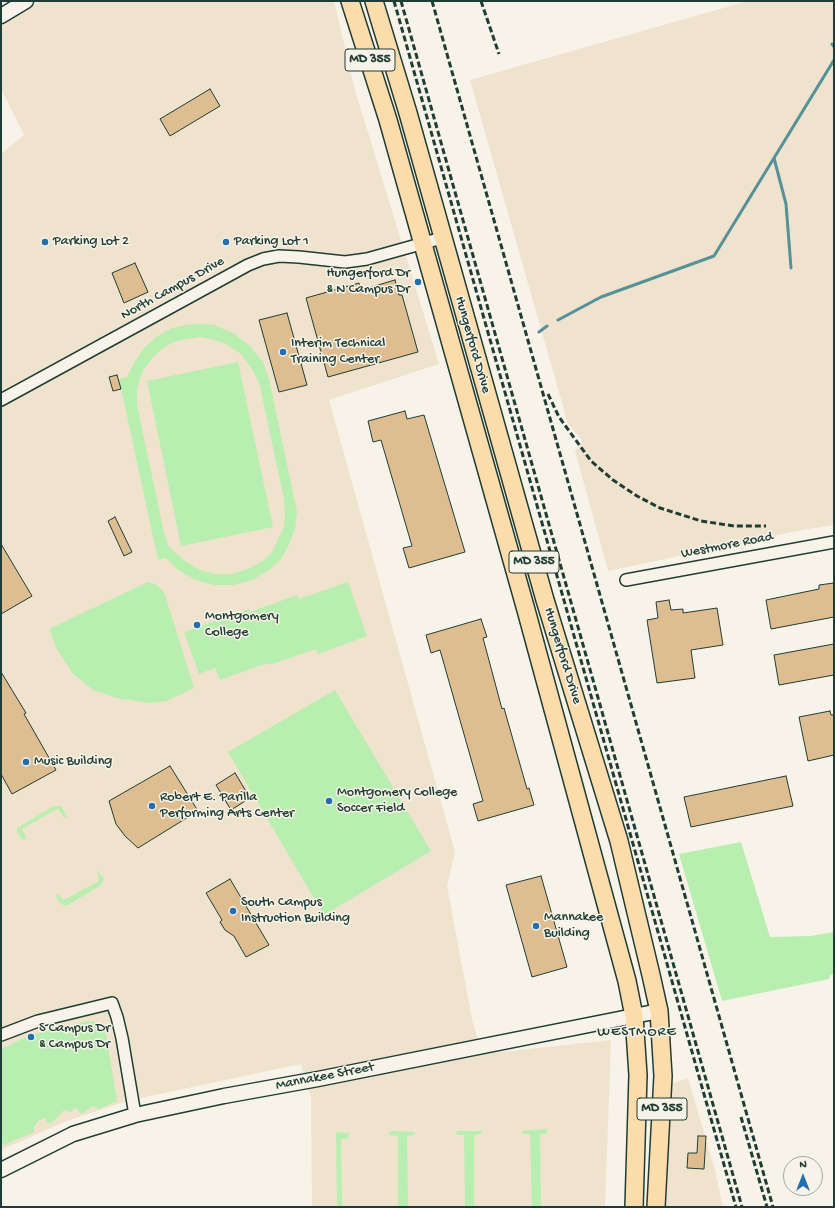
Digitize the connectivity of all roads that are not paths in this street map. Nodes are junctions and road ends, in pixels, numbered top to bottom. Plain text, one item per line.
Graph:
1 (26, 1) edge
2 (350, 1) edge
3 (374, 1) edge
4 (1, 16) edge
5 (442, 238) junction
6 (422, 242) junction
7 (1, 400) edge
8 (834, 542) edge
9 (626, 580) dead end
10 (546, 604) junction
11 (526, 610) junction
12 (659, 1011) junction
13 (634, 1016) junction
14 (1, 1035) edge
15 (135, 1115) junction
16 (1, 1170) edge
17 (634, 1207) edge
18 (656, 1207) edge

1 - 4 street
2 - 6 main road, Hungerford Drive / MD 355
3 - 5 main road, Hungerford Drive / MD 355
5 - 6 street, North Campus Drive
5 - 10 main road, Hungerford Drive / MD 355
6 - 7 street, North Campus Drive
6 - 11 main road, Hungerford Drive / MD 355
8 - 9 street, Westmore Road
10 - 11 main road
10 - 12 main road, Hungerford Drive / MD 355
11 - 13 main road, Hungerford Drive / MD 355
12 - 13 street, Mannakee Street
12 - 18 main road, Hungerford Drive / MD 355
13 - 15 street, Mannakee Street
13 - 17 main road, Hungerford Drive / MD 355
14 - 15 street
15 - 16 street, Mannakee Street

